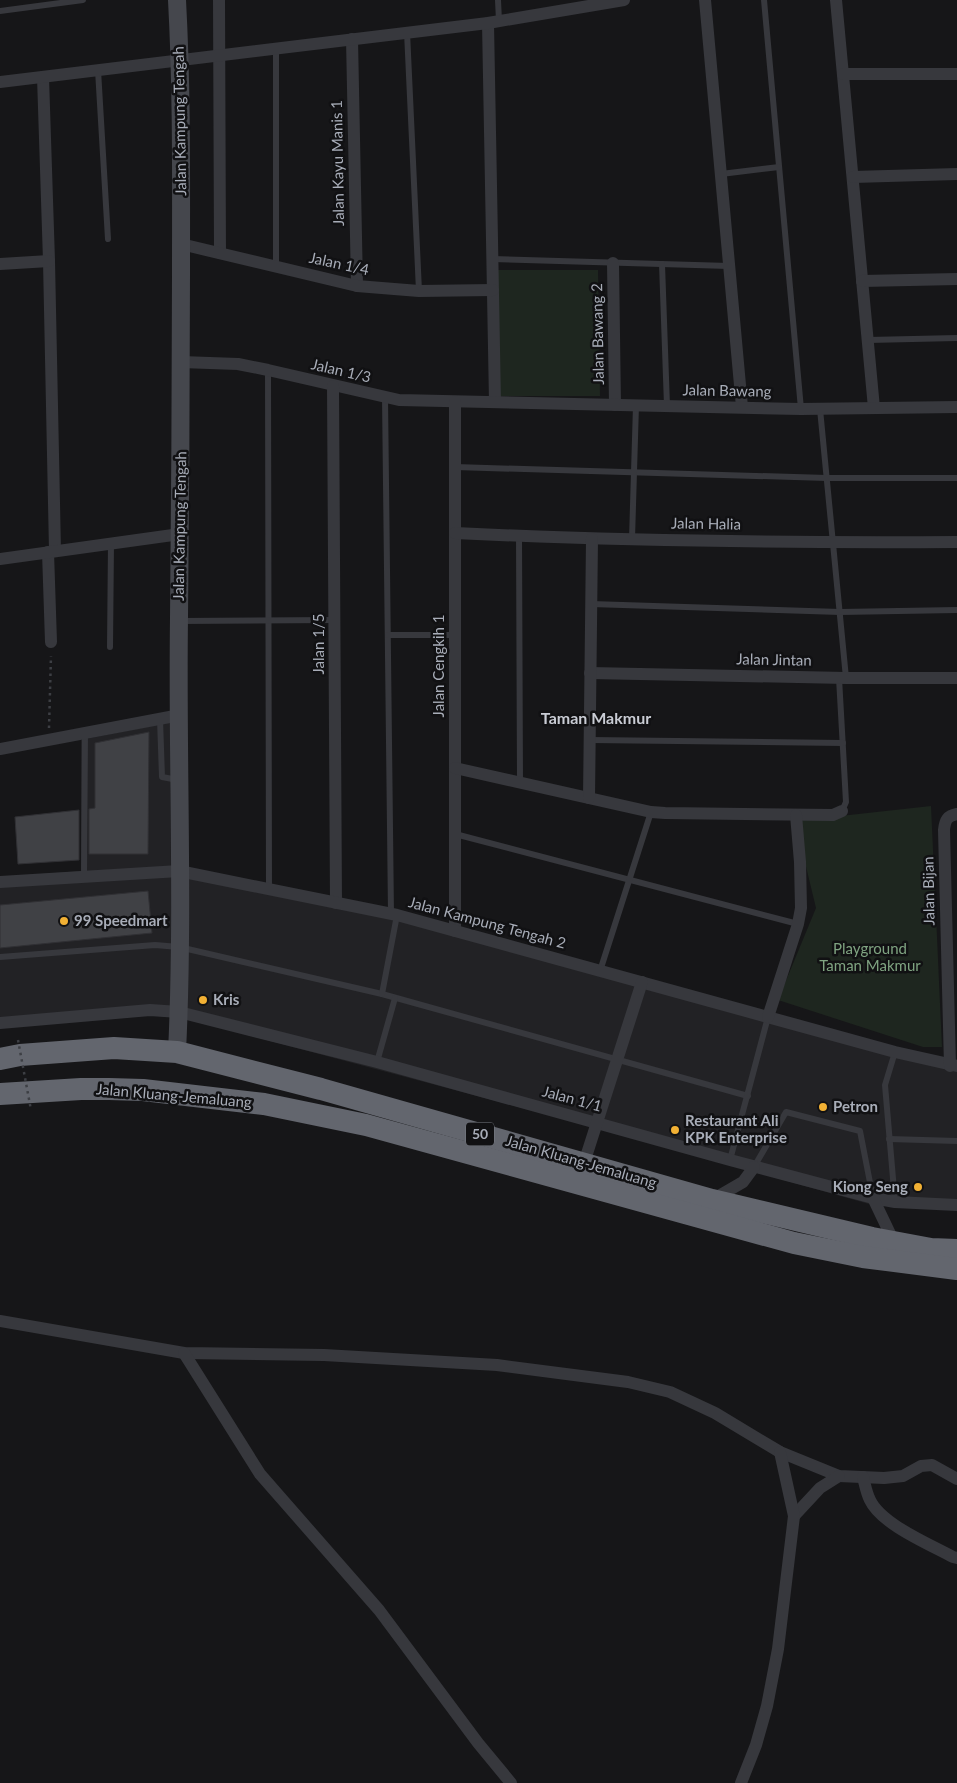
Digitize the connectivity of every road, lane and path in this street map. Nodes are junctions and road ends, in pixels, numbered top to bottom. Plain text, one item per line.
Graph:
1 (83, 0) edge
2 (176, 0) edge
3 (219, 0) edge
4 (498, 0) edge
5 (705, 0) edge
6 (764, 0) edge
7 (836, 0) edge
8 (617, 1) edge
9 (0, 10) edge
10 (493, 22) junction
11 (407, 32) junction
12 (352, 39) junction
13 (276, 48) junction
14 (219, 55) junction
15 (180, 59) junction
16 (98, 70) junction
17 (843, 74) junction
18 (957, 74) edge
19 (44, 77) junction
20 (0, 82) edge
21 (779, 167) junction
22 (721, 174) junction
23 (957, 174) edge
24 (852, 177) junction
25 (108, 238) dead end
26 (181, 244) junction
27 (220, 253) junction
28 (492, 259) junction
29 (49, 261) junction
30 (613, 263) junction
31 (0, 264) edge
32 (662, 264) junction
33 (729, 266) junction
34 (276, 267) junction
35 (957, 279) edge
36 (862, 281) junction
37 (357, 286) junction
38 (493, 290) junction
39 (419, 291) junction
40 (957, 338) edge
41 (868, 340) junction
42 (181, 362) junction
43 (268, 370) junction
44 (333, 386) junction
45 (385, 397) junction
46 (455, 402) junction
47 (495, 402) junction
48 (615, 405) junction
49 (636, 405) junction
50 (667, 406) junction
51 (742, 407) junction
52 (957, 407) edge
53 (874, 408) junction
54 (801, 409) junction
55 (820, 409) junction
56 (455, 467) junction
57 (634, 472) junction
58 (827, 478) junction
59 (957, 478) edge
60 (455, 533) junction
61 (180, 534) junction
62 (520, 536) junction
63 (592, 539) junction
64 (632, 539) junction
65 (957, 542) edge
66 (111, 543) junction
67 (834, 543) junction
68 (51, 551) junction
69 (0, 559) edge
70 (591, 604) junction
71 (957, 610) edge
72 (840, 612) junction
73 (268, 620) junction
74 (335, 620) junction
75 (178, 621) junction
76 (388, 635) junction
77 (455, 636) junction
78 (51, 642) joint
79 (110, 648) dead end
80 (590, 673) junction
81 (842, 678) junction
82 (957, 678) edge
83 (180, 715) junction
84 (160, 718) junction
85 (85, 733) junction
86 (48, 740) junction
87 (590, 740) junction
88 (843, 743) junction
89 (0, 749) edge
90 (455, 768) junction
91 (180, 780) junction
92 (520, 782) junction
93 (589, 798) junction
94 (842, 811) joint
95 (651, 812) junction
96 (957, 814) edge
97 (796, 815) junction
98 (455, 834) junction
99 (179, 871) junction
100 (84, 876) junction
101 (630, 879) junction
102 (0, 882) edge
103 (269, 889) junction
104 (336, 903) junction
105 (394, 914) junction
106 (798, 924) junction
107 (455, 931) junction
108 (179, 947) junction
109 (0, 957) edge
110 (600, 971) junction
111 (642, 982) junction
112 (382, 994) junction
113 (395, 998) junction
114 (179, 1012) junction
115 (768, 1017) junction
116 (0, 1023) edge
117 (18, 1040) dead end
118 (177, 1052) junction
119 (895, 1052) junction
120 (0, 1059) edge
121 (617, 1059) junction
122 (377, 1062) junction
123 (953, 1066) edge
124 (0, 1094) edge
125 (748, 1096) junction
126 (31, 1110) dead end
127 (597, 1122) junction
128 (890, 1139) junction
129 (957, 1140) edge
130 (730, 1160) junction
131 (584, 1163) junction
132 (754, 1167) junction
133 (874, 1198) junction
134 (712, 1200) junction
135 (896, 1202) junction
136 (957, 1205) edge
137 (894, 1242) junction
138 (957, 1250) edge
139 (957, 1269) edge
140 (0, 1321) edge
141 (184, 1353) junction
142 (780, 1452) junction
143 (839, 1476) junction
144 (863, 1477) junction
145 (957, 1479) edge
146 (794, 1516) junction
147 (957, 1558) edge
148 (510, 1783) edge
149 (741, 1783) edge

1 - 9 lane
2 - 15 street, Jalan Kampung Tengah
3 - 14 street
4 - 10 lane
5 - 22 street
6 - 21 lane
7 - 17 street
8 - 10 street
10 - 11 street
10 - 28 street
11 - 12 street
11 - 39 lane
12 - 13 street
12 - 37 street, Jalan Kayu Manis 1
13 - 14 street
13 - 34 lane
14 - 15 street
14 - 27 street
15 - 16 street
15 - 26 street, Jalan Kampung Tengah
16 - 19 street
16 - 25 lane
17 - 18 street
17 - 24 street
19 - 20 street
19 - 29 street
21 - 22 lane
21 - 54 lane
22 - 33 street
23 - 24 street
24 - 36 street
26 - 27 street, Jalan 1/4
26 - 42 street, Jalan Kampung Tengah
27 - 34 street, Jalan 1/4
28 - 30 lane
28 - 38 street
29 - 31 street
29 - 68 street
30 - 32 lane
30 - 48 street, Jalan Bawang 2
32 - 33 lane
32 - 50 lane
33 - 51 street
34 - 37 street, Jalan 1/4
35 - 36 street
36 - 41 street
37 - 39 street, Jalan 1/4
38 - 39 street, Jalan 1/4
38 - 47 street
40 - 41 lane
41 - 53 street
42 - 43 street, Jalan 1/3
42 - 61 street, Jalan Kampung Tengah
43 - 44 street, Jalan 1/3
43 - 73 lane
44 - 45 street, Jalan 1/3
44 - 74 street, Jalan 1/5
45 - 46 street, Jalan 1/3
45 - 76 lane
46 - 47 street, Jalan 1/3
46 - 56 street, Jalan Cengkih 1
47 - 48 street, Jalan Bawang
48 - 49 street, Jalan Bawang
49 - 50 street, Jalan Bawang
49 - 57 lane
50 - 51 street, Jalan Bawang
51 - 54 street, Jalan Bawang
52 - 53 street, Jalan Bawang
53 - 55 street, Jalan Bawang
54 - 55 street, Jalan Bawang
55 - 58 lane
56 - 57 lane
56 - 60 street, Jalan Cengkih 1
57 - 58 lane
57 - 64 lane
58 - 59 lane
58 - 67 lane
60 - 62 street, Jalan Halia
60 - 77 street, Jalan Cengkih 1
61 - 66 street
61 - 75 street, Jalan Kampung Tengah
62 - 63 street, Jalan Halia
62 - 92 lane
63 - 64 street, Jalan Halia
63 - 70 street
64 - 67 street, Jalan Halia
65 - 67 street, Jalan Halia
66 - 68 street
66 - 79 lane
67 - 72 lane
68 - 69 street
68 - 78 street
70 - 72 lane
70 - 80 street
71 - 72 lane
72 - 81 lane
73 - 74 lane
73 - 75 lane
73 - 103 lane
74 - 104 street, Jalan 1/5
75 - 83 street, Jalan Kampung Tengah
76 - 77 lane
76 - 105 lane
77 - 90 street, Jalan Cengkih 1
78 - 86 path
80 - 81 street, Jalan Jintan
80 - 87 street
81 - 82 street, Jalan Jintan
81 - 88 lane
83 - 84 street
83 - 91 street, Jalan Kampung Tengah
84 - 85 street
84 - 91 lane
85 - 86 street
85 - 100 lane
86 - 89 street
87 - 88 lane
87 - 93 street
88 - 94 lane
90 - 92 street
90 - 98 street, Jalan Cengkih 1
91 - 99 street, Jalan Kampung Tengah
92 - 93 street
93 - 95 street
94 - 97 street
95 - 97 street
95 - 101 lane
96 - 123 street, Jalan Bijan
97 - 106 street
98 - 101 lane
98 - 107 street, Jalan Cengkih 1
99 - 100 street, Jalan Kampung Tengah 2
99 - 103 street, Jalan Kampung Tengah 2
99 - 108 street, Jalan Kampung Tengah
100 - 102 street, Jalan Kampung Tengah 2
101 - 106 lane
101 - 110 lane
103 - 104 street, Jalan Kampung Tengah 2
104 - 105 street, Jalan Kampung Tengah 2
105 - 107 street, Jalan Kampung Tengah 2
105 - 112 lane
106 - 115 street
107 - 110 street, Jalan Kampung Tengah 2
108 - 109 lane
108 - 112 lane
108 - 114 street, Jalan Kampung Tengah
110 - 111 street, Jalan Kampung Tengah 2
111 - 115 street, Jalan Kampung Tengah 2
111 - 121 street
112 - 113 lane
113 - 121 lane
113 - 122 lane
114 - 116 street, Jalan 1/1
114 - 118 street, Jalan Kampung Tengah
114 - 122 street, Jalan 1/1
115 - 119 street, Jalan Kampung Tengah 2
115 - 125 lane
117 - 126 path, bridge
118 - 120 highway, Jalan Kluang-Jemaluang / 50
118 - 131 highway, Jalan Kluang-Jemaluang / 50
119 - 123 street, Jalan Kampung Tengah 2
119 - 128 lane
121 - 125 lane
121 - 127 street
122 - 127 street, Jalan 1/1
124 - 139 highway, Jalan Kluang-Jemaluang / 50
125 - 130 lane
127 - 130 street, Jalan 1/1
127 - 131 street
128 - 129 lane
128 - 135 lane
130 - 132 street, Jalan 1/1
131 - 134 highway, Jalan Kluang-Jemaluang / 50
132 - 133 street, Jalan 1/1
132 - 133 lane
132 - 134 street
133 - 135 street, Jalan 1/1
133 - 137 street
134 - 137 highway, Jalan Kluang-Jemaluang / 50
135 - 136 street, Jalan 1/1
137 - 138 highway, Jalan Kluang-Jemaluang / 50
140 - 141 street
141 - 142 street
141 - 148 street
142 - 143 street
142 - 146 street
143 - 144 street
143 - 146 street
144 - 145 street
144 - 147 street
146 - 149 street

